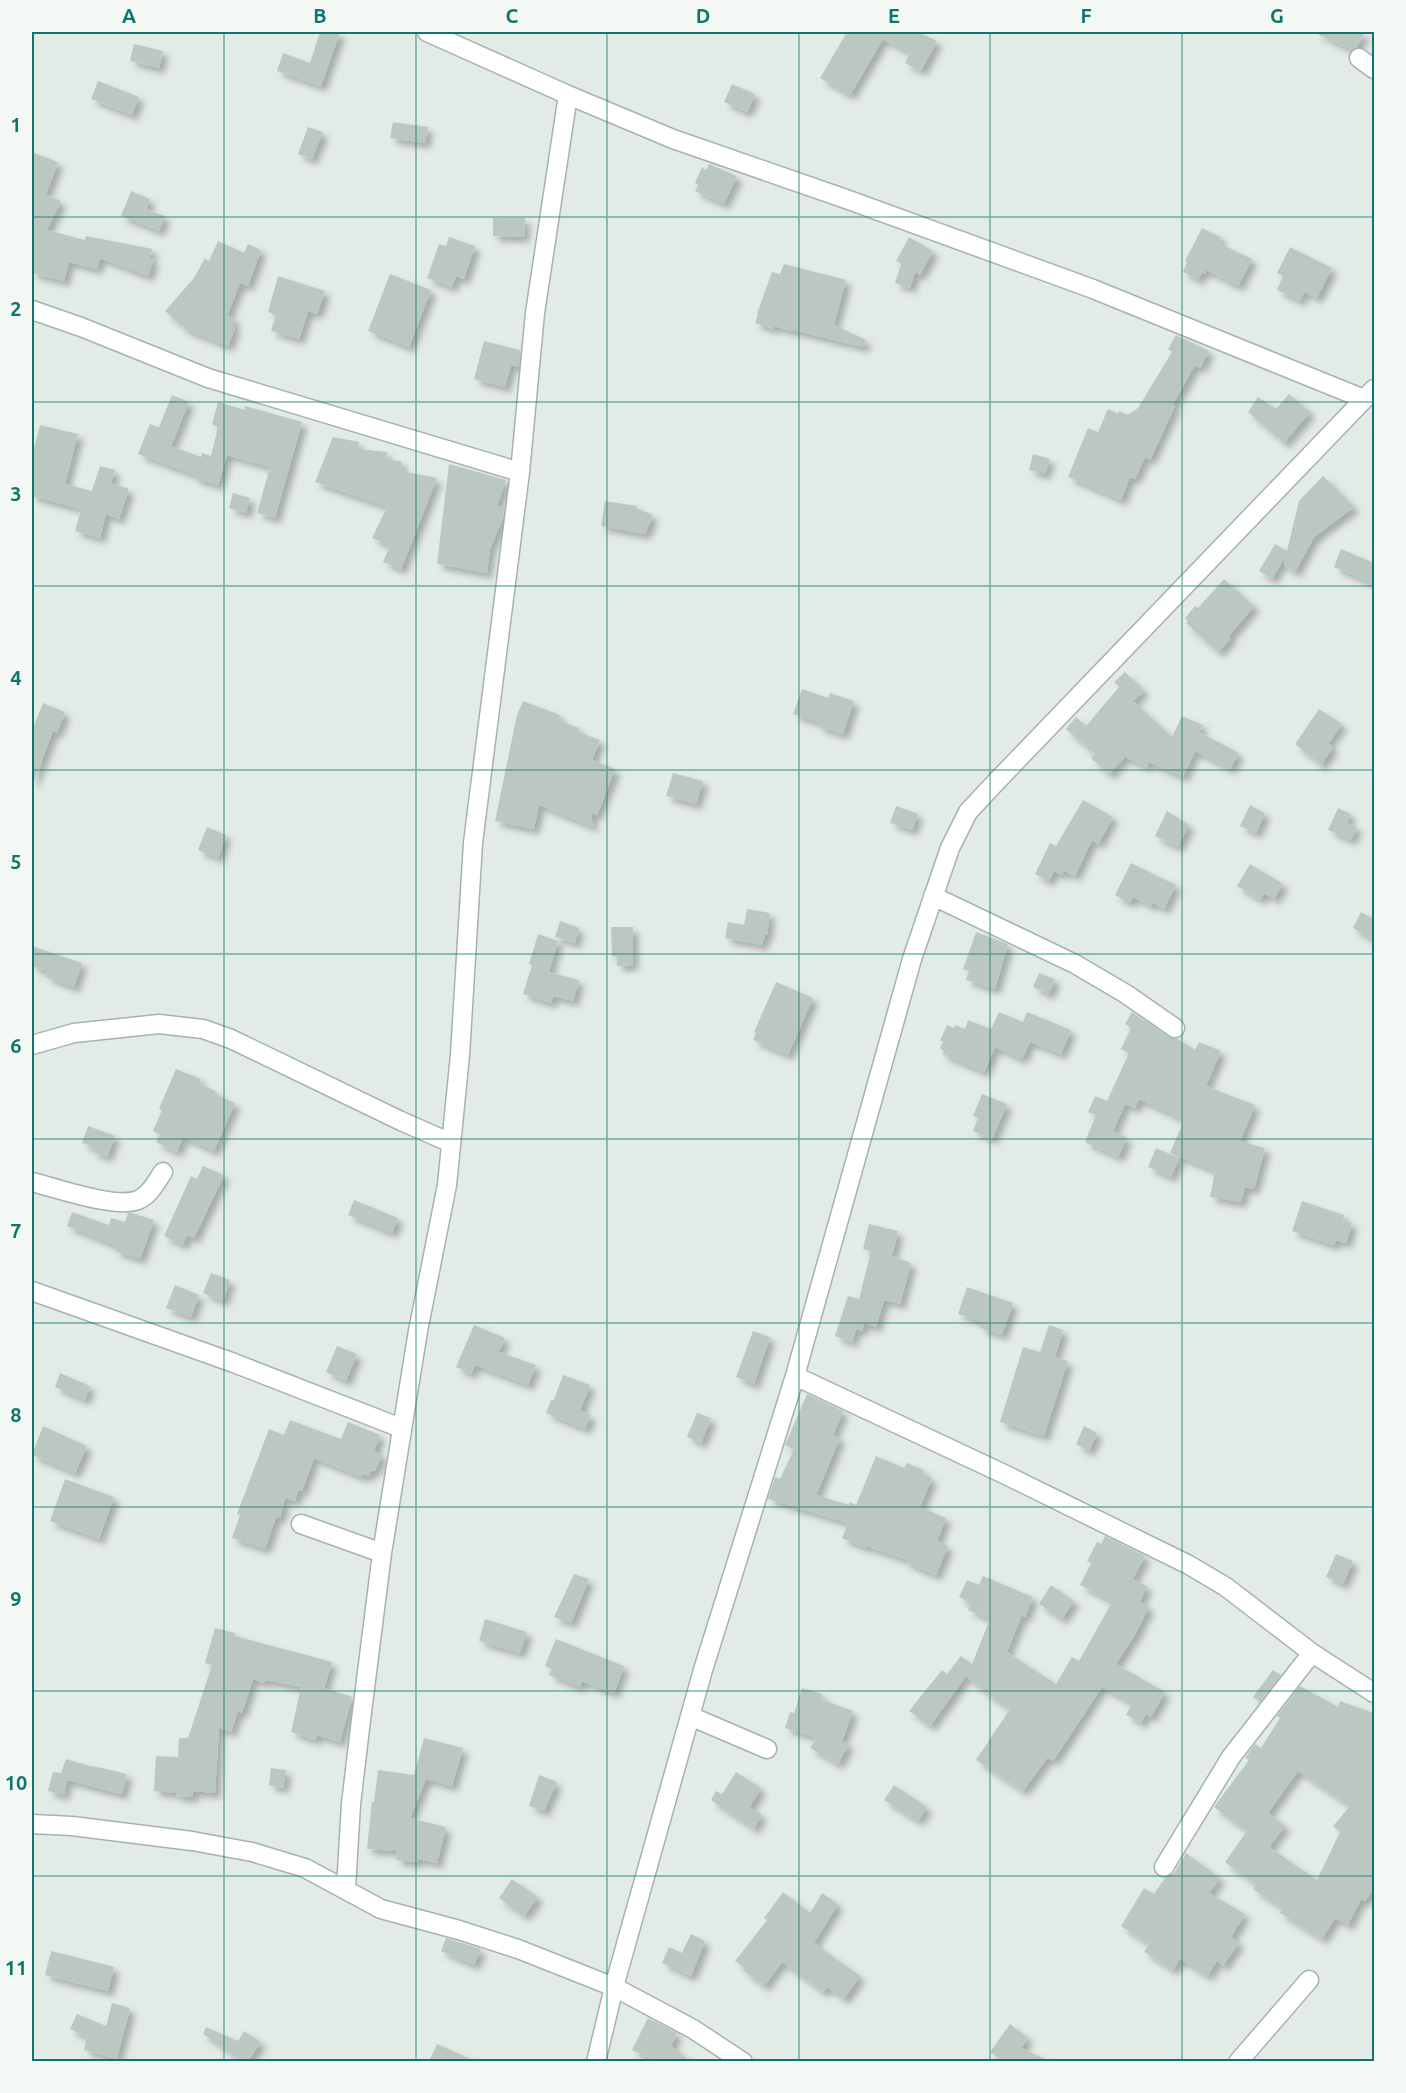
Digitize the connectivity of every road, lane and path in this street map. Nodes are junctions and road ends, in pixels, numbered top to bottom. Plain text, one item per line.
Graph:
1 (427, 32) edge
2 (1359, 58) dead end
3 (1374, 69) edge
4 (568, 95) junction
5 (32, 309) edge
6 (1369, 394) edge
7 (520, 472) junction
8 (933, 896) junction
9 (1175, 1028) dead end
10 (32, 1045) edge
11 (451, 1143) junction
12 (163, 1172) dead end
13 (32, 1182) edge
14 (32, 1291) edge
15 (795, 1376) junction
16 (401, 1428) junction
17 (301, 1524) dead end
18 (382, 1553) junction
19 (1312, 1653) junction
20 (1374, 1693) edge
21 (690, 1716) junction
22 (767, 1749) dead end
23 (32, 1824) edge
24 (1164, 1867) dead end
25 (346, 1888) junction
26 (1309, 1980) dead end
27 (614, 1987) junction
28 (596, 2061) edge
29 (743, 2061) edge
30 (1238, 2061) edge

1 - 4 street
2 - 3 street
4 - 6 street
4 - 7 street
5 - 7 street
6 - 8 street
7 - 11 street
8 - 9 street
8 - 15 street
10 - 11 street
11 - 16 street
12 - 13 street
14 - 16 street
15 - 19 street
15 - 21 street
16 - 18 street
17 - 18 street
18 - 25 street
19 - 20 street
19 - 24 street
21 - 22 street
21 - 27 street
23 - 25 street
25 - 27 street
26 - 30 street
27 - 28 street
27 - 29 street

